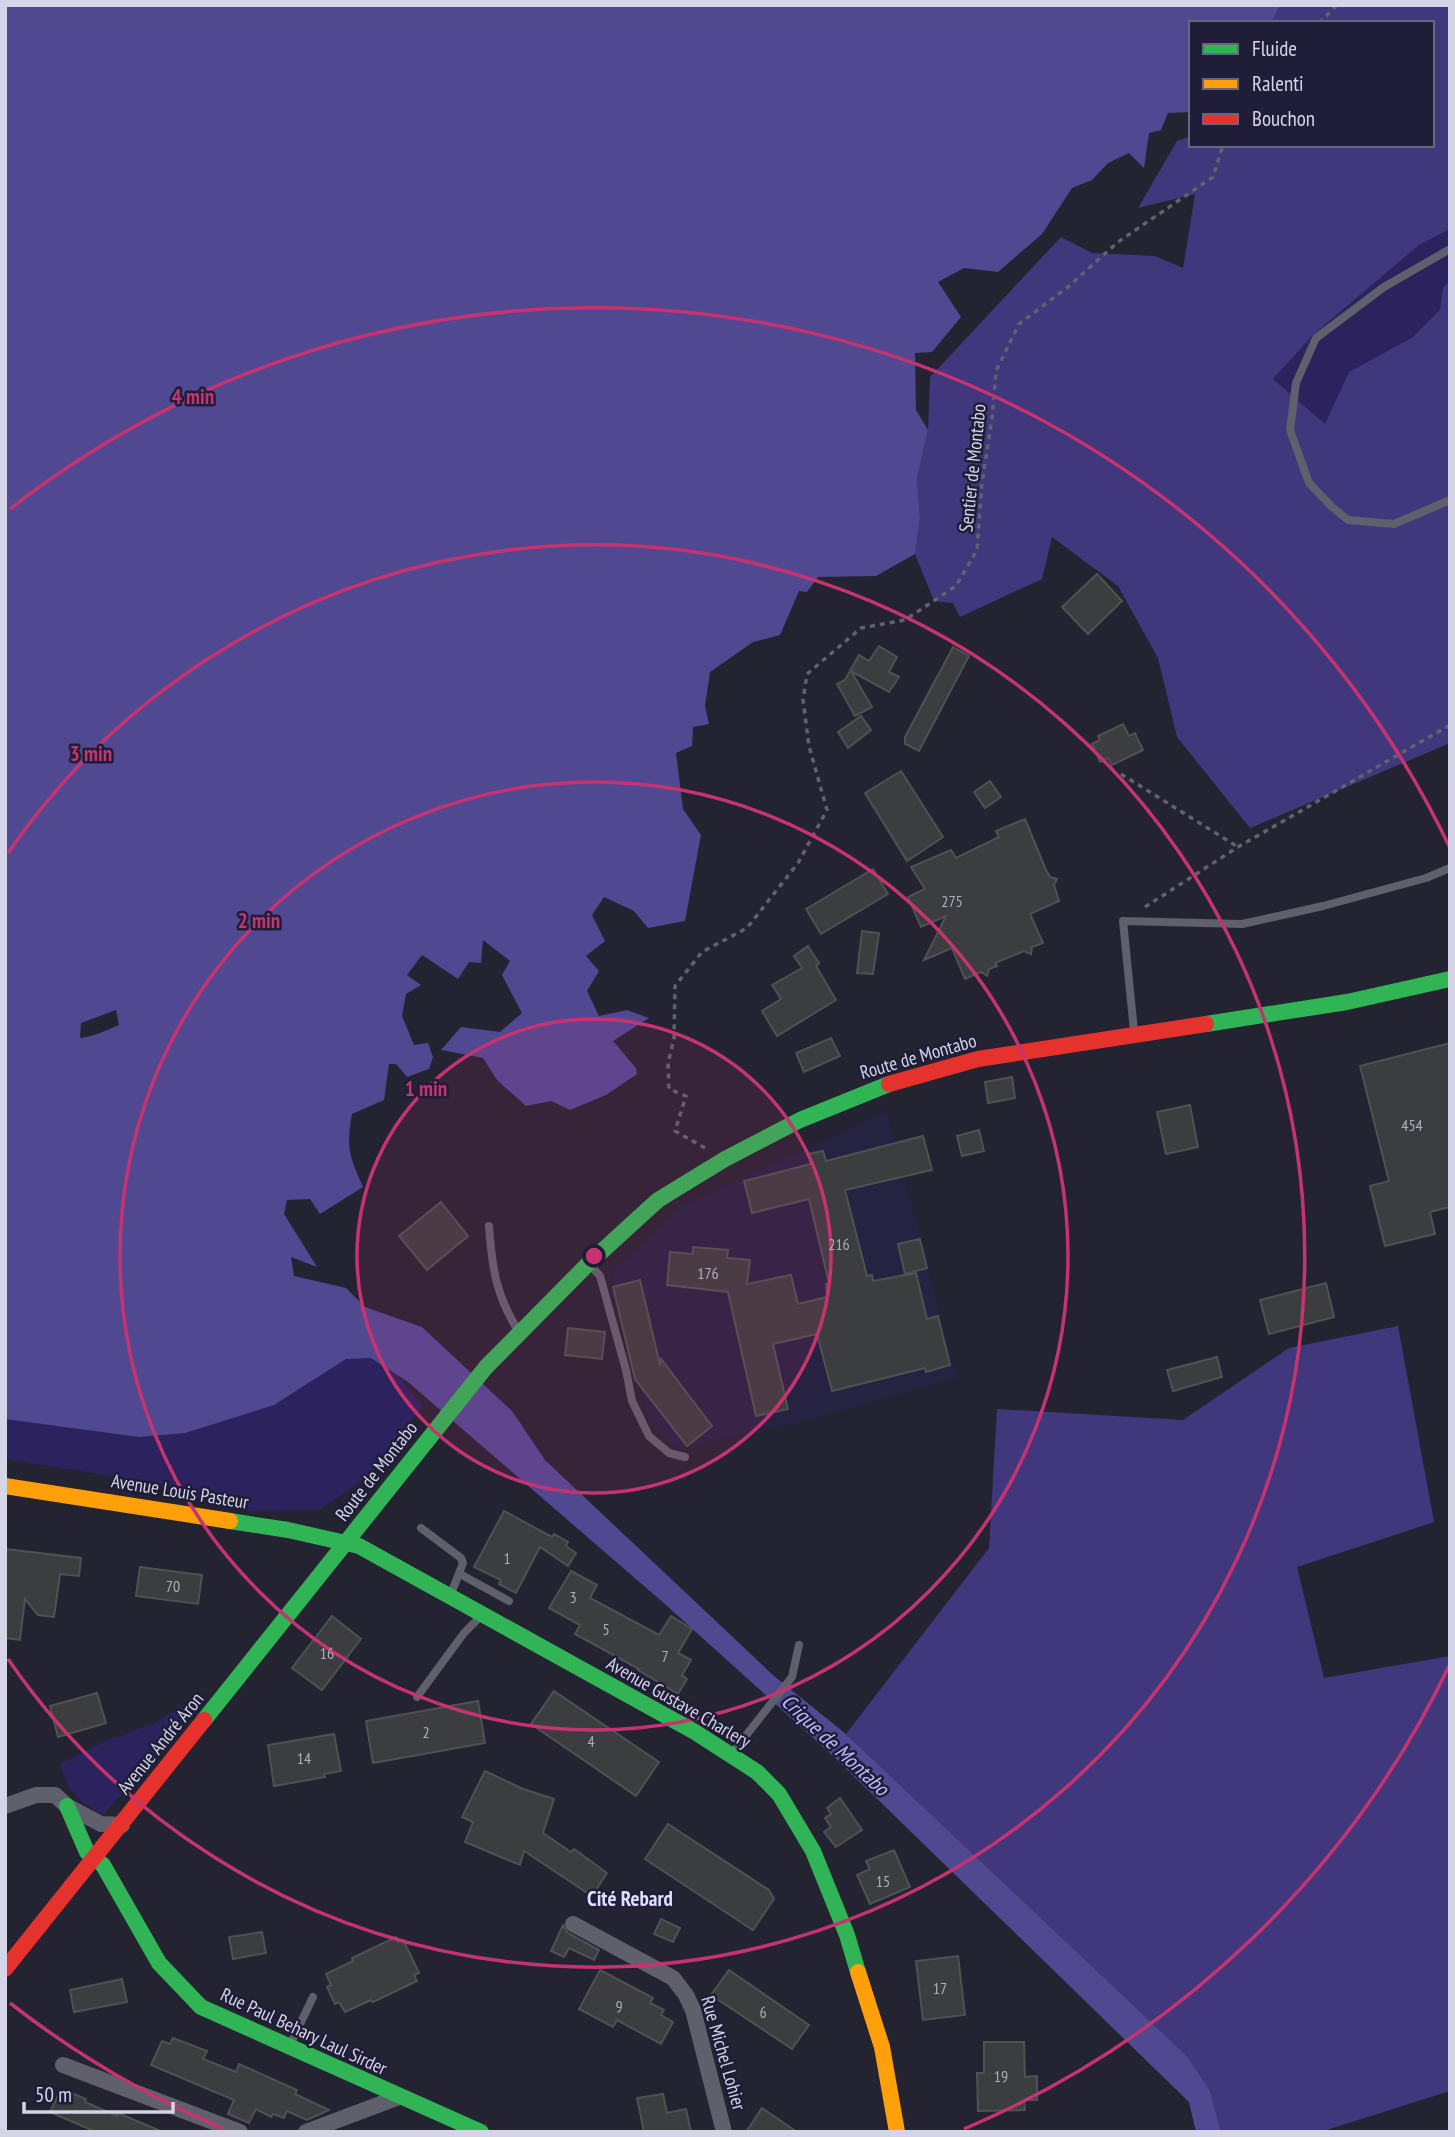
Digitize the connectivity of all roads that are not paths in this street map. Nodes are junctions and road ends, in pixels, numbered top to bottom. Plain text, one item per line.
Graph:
1 (1450, 249) edge
2 (1450, 500) edge
3 (1450, 868) edge
4 (1450, 979) edge
5 (1135, 1035) junction
6 (489, 1226) dead end
7 (589, 1263) junction
8 (520, 1332) junction
9 (685, 1457) dead end
10 (5, 1486) edge
11 (421, 1528) dead end
12 (348, 1542) junction
13 (460, 1574) junction
14 (450, 1597) junction
15 (509, 1601) dead end
16 (482, 1615) junction
17 (799, 1645) dead end
18 (417, 1697) dead end
19 (731, 1754) junction
20 (67, 1805) junction
21 (5, 1806) edge
22 (122, 1825) junction
23 (94, 1859) junction
24 (573, 1924) dead end
25 (5, 1969) edge
26 (313, 1997) dead end
27 (289, 2047) junction
28 (63, 2065) dead end
29 (399, 2097) junction
30 (240, 2132) edge
31 (306, 2132) edge
32 (481, 2132) edge
33 (724, 2132) edge
34 (897, 2132) edge

1 - 2 lane
3 - 5 lane
4 - 5 main road, Route de Montabo
5 - 7 main road, Route de Montabo
6 - 8 lane
7 - 8 main road, Route de Montabo
7 - 9 lane
8 - 12 main road, Route de Montabo
10 - 12 main road, Avenue Louis Pasteur
11 - 13 lane
12 - 14 main road, Avenue Gustave Charlery
12 - 22 main road, Avenue André Aron
13 - 14 lane
13 - 15 lane
14 - 16 main road, Avenue Gustave Charlery
16 - 18 lane
16 - 19 main road, Avenue Gustave Charlery
17 - 19 lane
19 - 34 main road, Avenue Gustave Charlery
20 - 21 street
20 - 22 street
20 - 23 main road, Rue Paul Behary Laul Sirder
22 - 23 main road, Avenue André Aron
23 - 25 main road, Avenue André Aron
23 - 27 main road, Rue Paul Behary Laul Sirder
24 - 33 street, Rue Michel Lohier
26 - 27 lane
27 - 29 main road, Rue Paul Behary Laul Sirder
28 - 30 street
29 - 31 street
29 - 32 main road, Rue Paul Behary Laul Sirder

